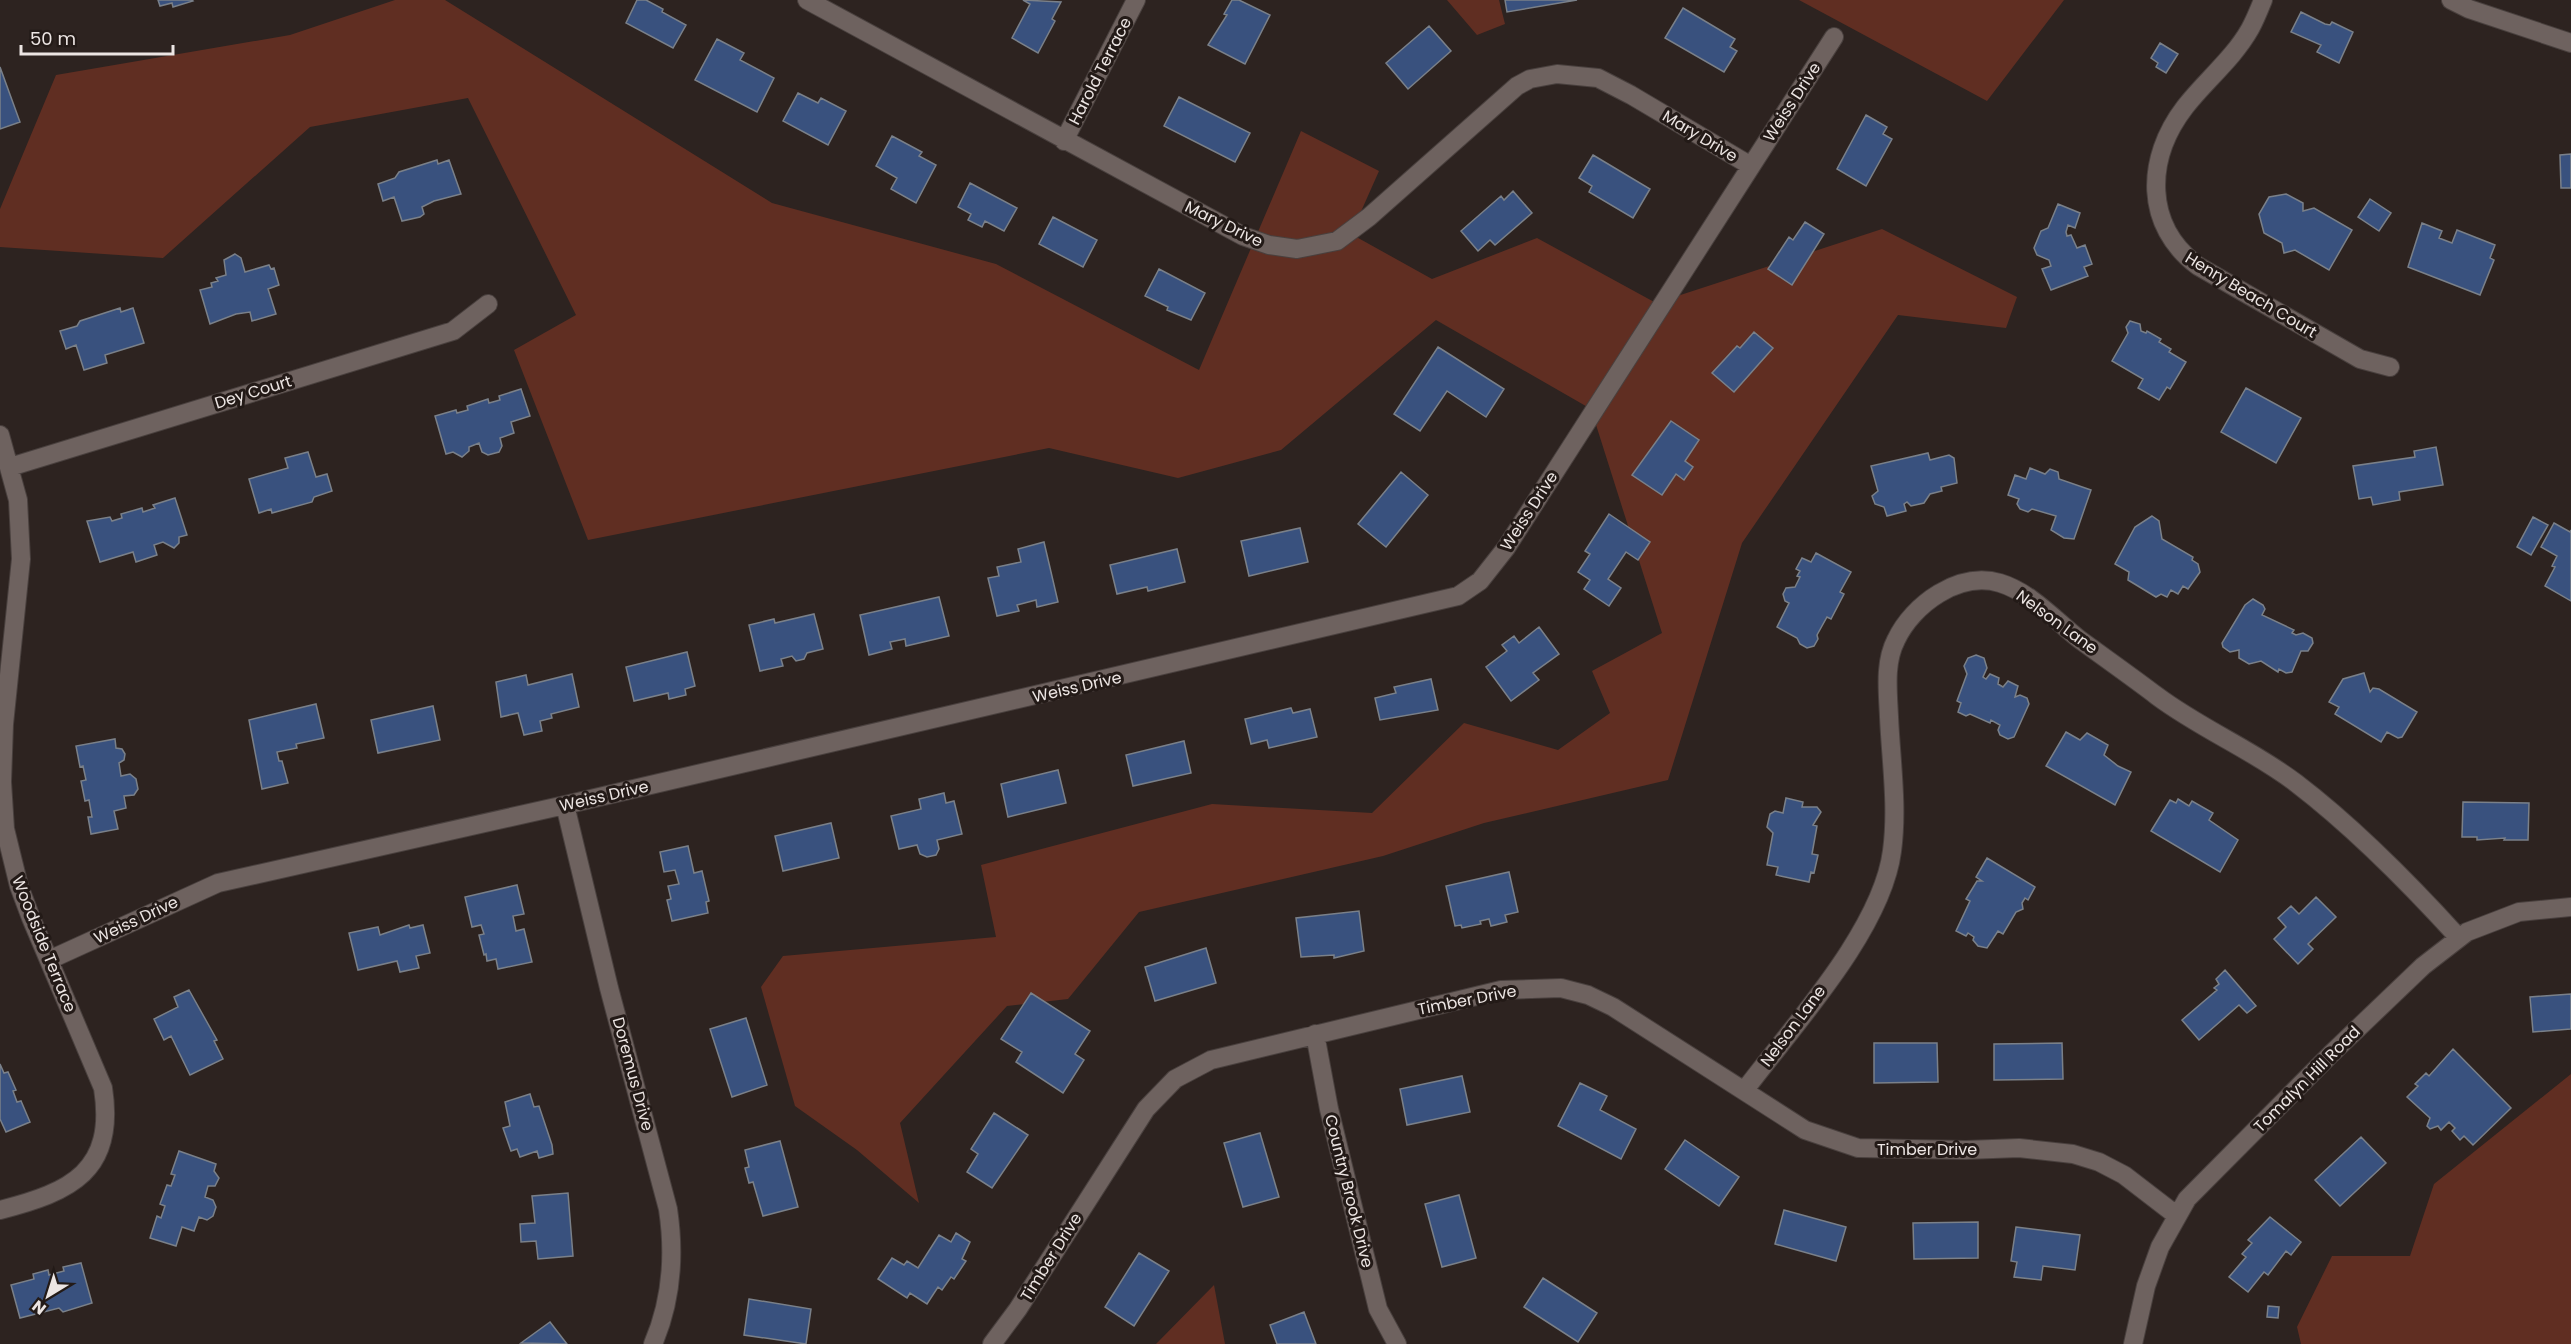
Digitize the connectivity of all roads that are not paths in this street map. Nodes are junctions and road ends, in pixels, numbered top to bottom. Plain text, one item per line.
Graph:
1 (807, 0) edge
2 (1136, 0) edge
3 (2263, 0) edge
4 (2451, 0) edge
5 (1834, 38) dead end
6 (2571, 43) edge
7 (1064, 141) junction
8 (1750, 166) junction
9 (488, 304) dead end
10 (2390, 367) dead end
11 (0, 435) edge
12 (10, 467) junction
13 (565, 805) junction
14 (2571, 907) edge
15 (2459, 938) junction
16 (49, 960) junction
17 (1315, 1034) junction
18 (1744, 1091) junction
19 (0, 1210) edge
20 (2176, 1215) junction
21 (653, 1344) edge
22 (992, 1344) edge
23 (1396, 1344) edge
24 (2133, 1344) edge

1 - 7 street, Mary Drive
2 - 7 street, Harold Terrace
3 - 10 street, Henry Beach Court
4 - 6 street
5 - 8 street, Weiss Drive
7 - 8 street, Mary Drive
8 - 13 street, Weiss Drive
9 - 12 street, Dey Court
11 - 12 street, Woodside Terrace
12 - 16 street, Woodside Terrace
13 - 16 street, Weiss Drive
13 - 21 street, Doremus Drive
14 - 15 street, Tomalyn Hill Road
15 - 18 street, Nelson Lane
15 - 20 street, Tomalyn Hill Road
16 - 19 street, Woodside Terrace
17 - 18 street, Timber Drive
17 - 22 street, Timber Drive
17 - 23 street, Country Brook Drive
18 - 20 street, Timber Drive
20 - 24 street, Tomalyn Hill Road

